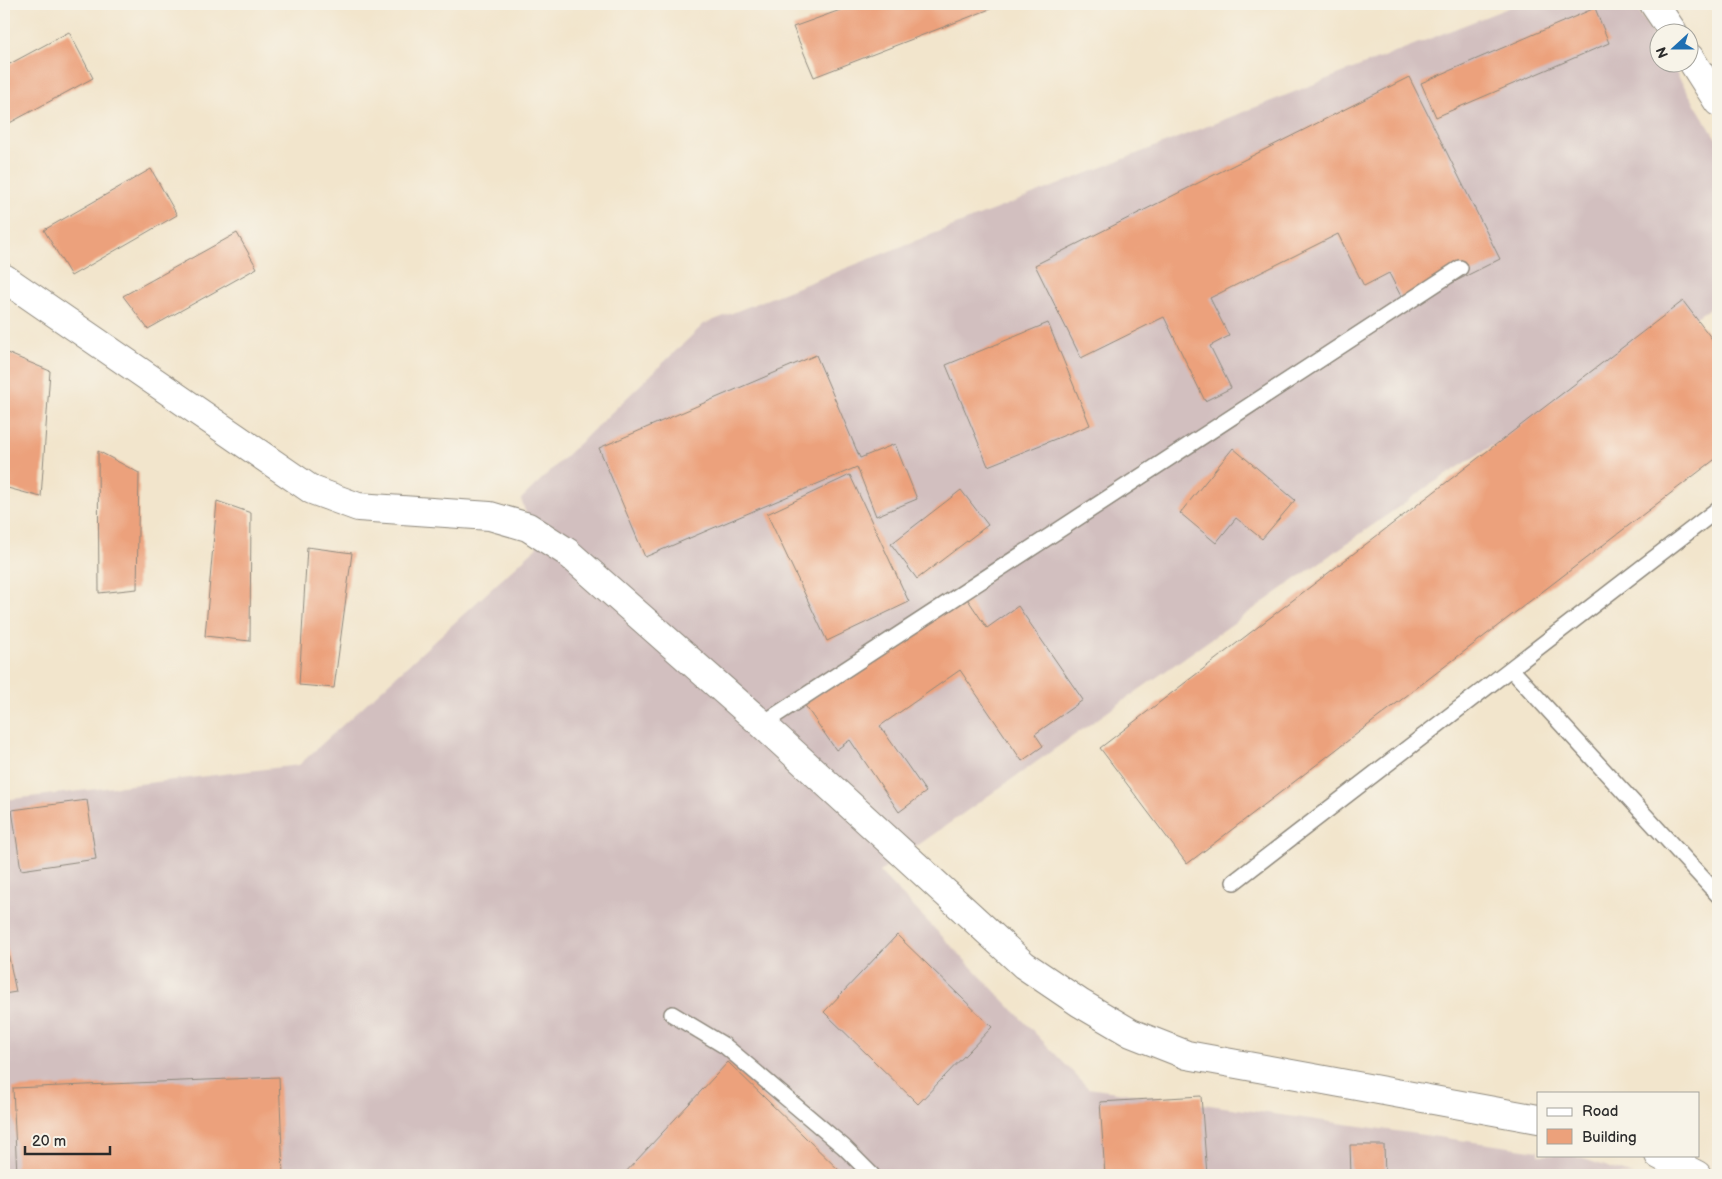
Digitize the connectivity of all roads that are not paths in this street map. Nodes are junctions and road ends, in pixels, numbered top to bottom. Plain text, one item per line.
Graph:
1 (1654, 4) edge
2 (1666, 22) edge
3 (1699, 72) edge
4 (1718, 102) edge
5 (1460, 268) dead end
6 (4, 278) edge
7 (1718, 509) edge
8 (1511, 669) junction
9 (762, 724) junction
10 (1234, 882) dead end
11 (1718, 895) edge
12 (672, 1014) dead end
13 (1537, 1119) edge
14 (1660, 1156) edge
15 (872, 1175) edge
16 (1696, 1175) edge

1 - 2 street
3 - 4 street
5 - 9 lane
6 - 9 street
7 - 8 lane
8 - 10 lane
8 - 11 lane
9 - 13 street
12 - 15 lane
14 - 16 street

